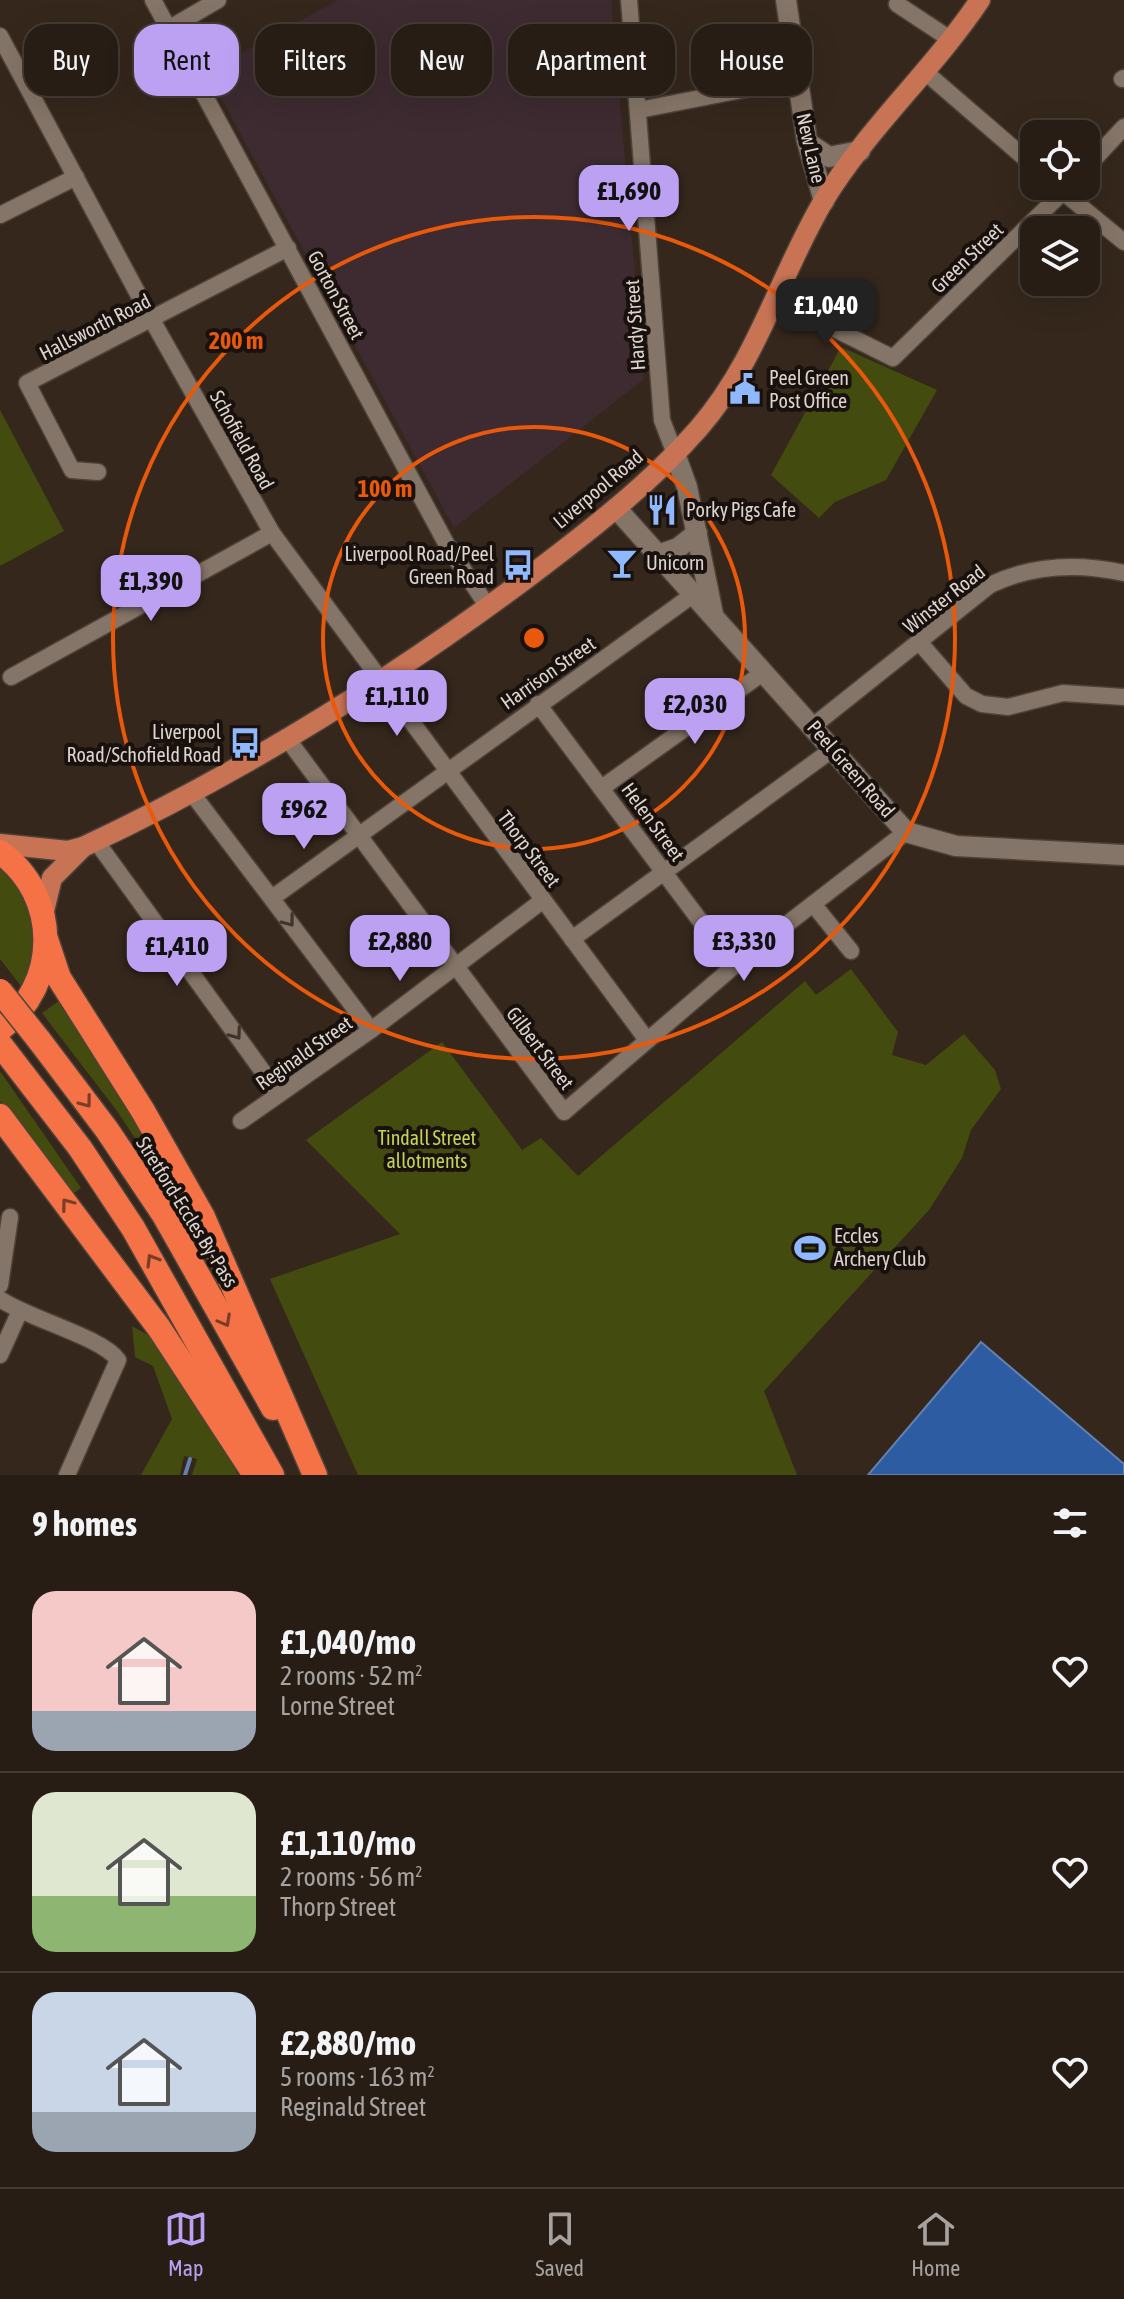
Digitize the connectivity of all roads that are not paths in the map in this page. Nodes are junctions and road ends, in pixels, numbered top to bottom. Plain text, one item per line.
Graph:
1 (153, 0) edge
2 (218, 0) edge
3 (629, 0) edge
4 (786, 0) edge
5 (980, 0) edge
6 (897, 4) dead end
7 (168, 24) edge
8 (177, 24) edge
9 (0, 36) edge
10 (950, 39) junction
11 (924, 71) junction
12 (206, 96) edge
13 (711, 96) edge
14 (639, 110) junction
15 (1124, 127) edge
16 (808, 143) junction
17 (860, 151) junction
18 (1100, 153) edge
19 (1020, 154) edge
20 (76, 177) junction
21 (1051, 200) edge
22 (1077, 200) edge
23 (824, 201) junction
24 (0, 215) edge
25 (1124, 242) edge
26 (288, 248) junction
27 (777, 300) junction
28 (152, 320) junction
29 (675, 454) junction
30 (98, 472) dead end
31 (616, 508) junction
32 (272, 533) junction
33 (697, 533) junction
34 (658, 555) junction
35 (1124, 573) edge
36 (694, 594) junction
37 (488, 607) junction
38 (713, 614) junction
39 (920, 643) junction
40 (764, 672) junction
41 (11, 677) dead end
42 (379, 682) junction
43 (1124, 697) edge
44 (538, 704) junction
45 (813, 726) junction
46 (286, 737) junction
47 (833, 749) junction
48 (446, 770) junction
49 (603, 787) junction
50 (191, 792) junction
51 (906, 832) junction
52 (359, 836) junction
53 (0, 844) edge
54 (90, 844) junction
55 (0, 852) edge
56 (1124, 855) edge
57 (664, 872) junction
58 (272, 898) junction
59 (542, 901) junction
60 (813, 904) junction
61 (45, 927) junction
62 (572, 939) junction
63 (851, 951) dead end
64 (734, 966) junction
65 (454, 967) junction
66 (0, 991) edge
67 (0, 1029) edge
68 (371, 1030) junction
69 (647, 1040) junction
70 (6, 1052) edge
71 (279, 1094) junction
72 (0, 1116) edge
73 (241, 1121) dead end
74 (10, 1217) dead end
75 (0, 1285) edge
76 (0, 1299) edge
77 (19, 1313) junction
78 (0, 1355) edge
79 (67, 1475) edge
80 (255, 1475) edge
81 (272, 1475) edge
82 (308, 1475) edge
83 (315, 1475) edge

1 - 7 street, Gorton Street
2 - 8 street
3 - 14 street, Hardy Street
4 - 16 street, New Lane
5 - 10 main road, Liverpool Road
6 - 10 street
9 - 20 street, Schofield Road
10 - 11 main road, Liverpool Road
11 - 17 main road, Liverpool Road
11 - 19 street
12 - 26 street, Gorton Street
13 - 14 street
14 - 29 street, Hardy Street
15 - 18 street
16 - 17 street
16 - 23 street, New Lane
17 - 23 main road, Liverpool Road
20 - 24 street
20 - 28 street, Schofield Road
21 - 27 street, Green Street
22 - 25 street
23 - 27 main road, Liverpool Road
26 - 28 street, Hallsworth Road
26 - 37 street, Gorton Street
27 - 29 main road, Liverpool Road
28 - 30 street, Hallsworth Road
28 - 32 street, Schofield Road
29 - 31 main road, Liverpool Road
29 - 33 street
31 - 34 street, Peel Green Road
31 - 37 main road, Liverpool Road
32 - 41 street
32 - 42 street, Schofield Road
33 - 34 street
33 - 38 street
34 - 36 street, Peel Green Road
35 - 39 street, Winster Road
36 - 38 street, Peel Green Road
36 - 44 street, Harrison Street
37 - 42 main road, Liverpool Road
38 - 40 street, Peel Green Road
39 - 43 street
39 - 45 street, Winster Road
40 - 45 street, Peel Green Road
40 - 49 street
42 - 46 main road, Liverpool Road
42 - 48 street, Thorp Street
44 - 48 street, Harrison Street
44 - 49 street, Helen Street
45 - 47 street, Peel Green Road
46 - 50 main road, Liverpool Road
46 - 52 street, Gilbert Street
47 - 51 street, Peel Green Road
47 - 57 street
48 - 52 street, Harrison Street
48 - 59 street, Thorp Street
49 - 57 street, Helen Street
50 - 54 main road, Liverpool Road
50 - 58 street
51 - 56 street, Peel Green Road
51 - 60 street
52 - 58 street, Harrison Street
52 - 65 street, Gilbert Street
53 - 54 main road, Liverpool Road
54 - 61 main road, Liverpool Road
54 -> 71 street
55 - 61 highway
57 - 62 street
57 - 64 street, Helen Street
58 -> 68 street
59 - 62 street, Thorp Street
59 - 65 street, Reginald Street
60 - 63 street
60 - 64 street
61 - 67 highway
61 - 83 highway
62 - 69 street, Thorp Street
64 - 69 street
65 - 68 street, Reginald Street
65 - 69 street, Gilbert Street
66 -> 82 highway, Stretford-Eccles By-Pass, bridge
68 - 71 street, Reginald Street
81 -> 70 highway
71 - 73 street, Reginald Street
80 -> 72 highway
74 - 75 street
76 - 77 street
77 - 78 street
77 - 79 street

